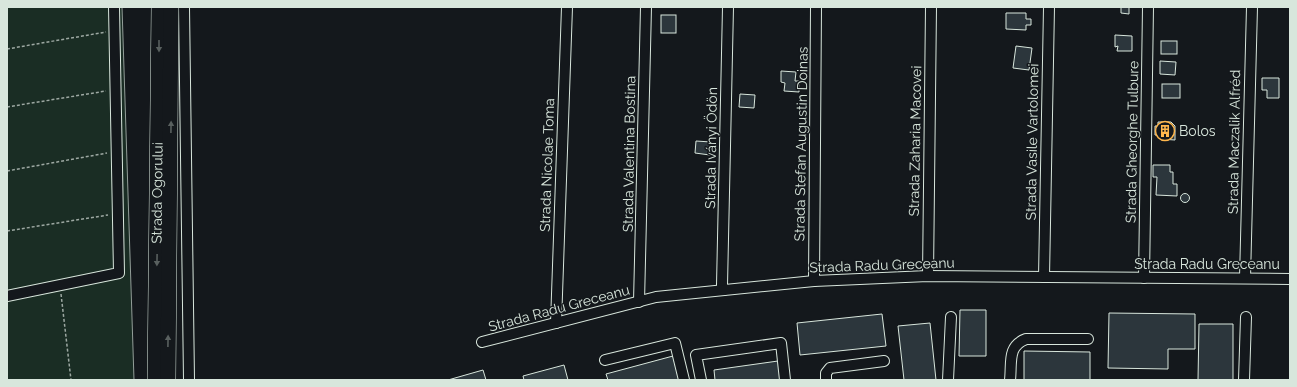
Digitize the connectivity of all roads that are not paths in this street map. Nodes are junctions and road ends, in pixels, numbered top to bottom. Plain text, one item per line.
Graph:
1 (114, 7) edge
2 (159, 7) edge
3 (171, 7) edge
4 (184, 7) edge
5 (567, 7) edge
6 (646, 7) edge
7 (728, 7) edge
8 (816, 7) edge
9 (931, 7) edge
10 (1049, 7) edge
11 (1148, 7) edge
12 (1252, 7) edge
13 (928, 276) junction
14 (1044, 276) junction
15 (1144, 278) junction
16 (1245, 278) junction
17 (1290, 279) edge
18 (814, 280) junction
19 (724, 290) junction
20 (7, 296) edge
21 (639, 302) junction
22 (951, 317) dead end
23 (1246, 317) dead end
24 (556, 323) junction
25 (1088, 338) dead end
26 (482, 342) dead end
27 (605, 360) dead end
28 (884, 361) dead end
29 (155, 380) edge
30 (168, 380) edge
31 (189, 380) edge
32 (684, 380) edge
33 (701, 380) edge
34 (785, 380) edge
35 (826, 380) edge
36 (948, 380) edge
37 (1010, 380) edge
38 (1244, 380) edge

1 - 20 street
2 -> 29 highway, Strada Ogorului
30 -> 3 highway, Strada Ogorului
4 - 31 street
5 - 24 street, Strada Nicolae Toma
6 - 21 street, Strada Valentina Bostina
7 - 19 street, Strada Iványi Ödön
8 - 18 street, Strada Stefan Augustin Doinas
9 - 13 street, Strada Zaharia Macovei
10 - 14 street, Strada Vasile Vartolomei
11 - 15 street, Strada Gheorghe Tulbure
12 - 16 street, Strada Maczalik Alfréd
13 - 14 street, Strada Radu Greceanu
13 - 18 street, Strada Radu Greceanu
14 - 15 street, Strada Radu Greceanu
15 - 16 street, Strada Radu Greceanu
16 - 17 street, Strada Radu Greceanu
18 - 19 street, Strada Radu Greceanu
19 - 21 street, Strada Radu Greceanu
21 - 24 street, Strada Radu Greceanu
22 - 36 street
23 - 38 street
24 - 26 street, Strada Radu Greceanu
25 - 37 street
27 - 32 street
28 - 35 street
33 - 34 street

